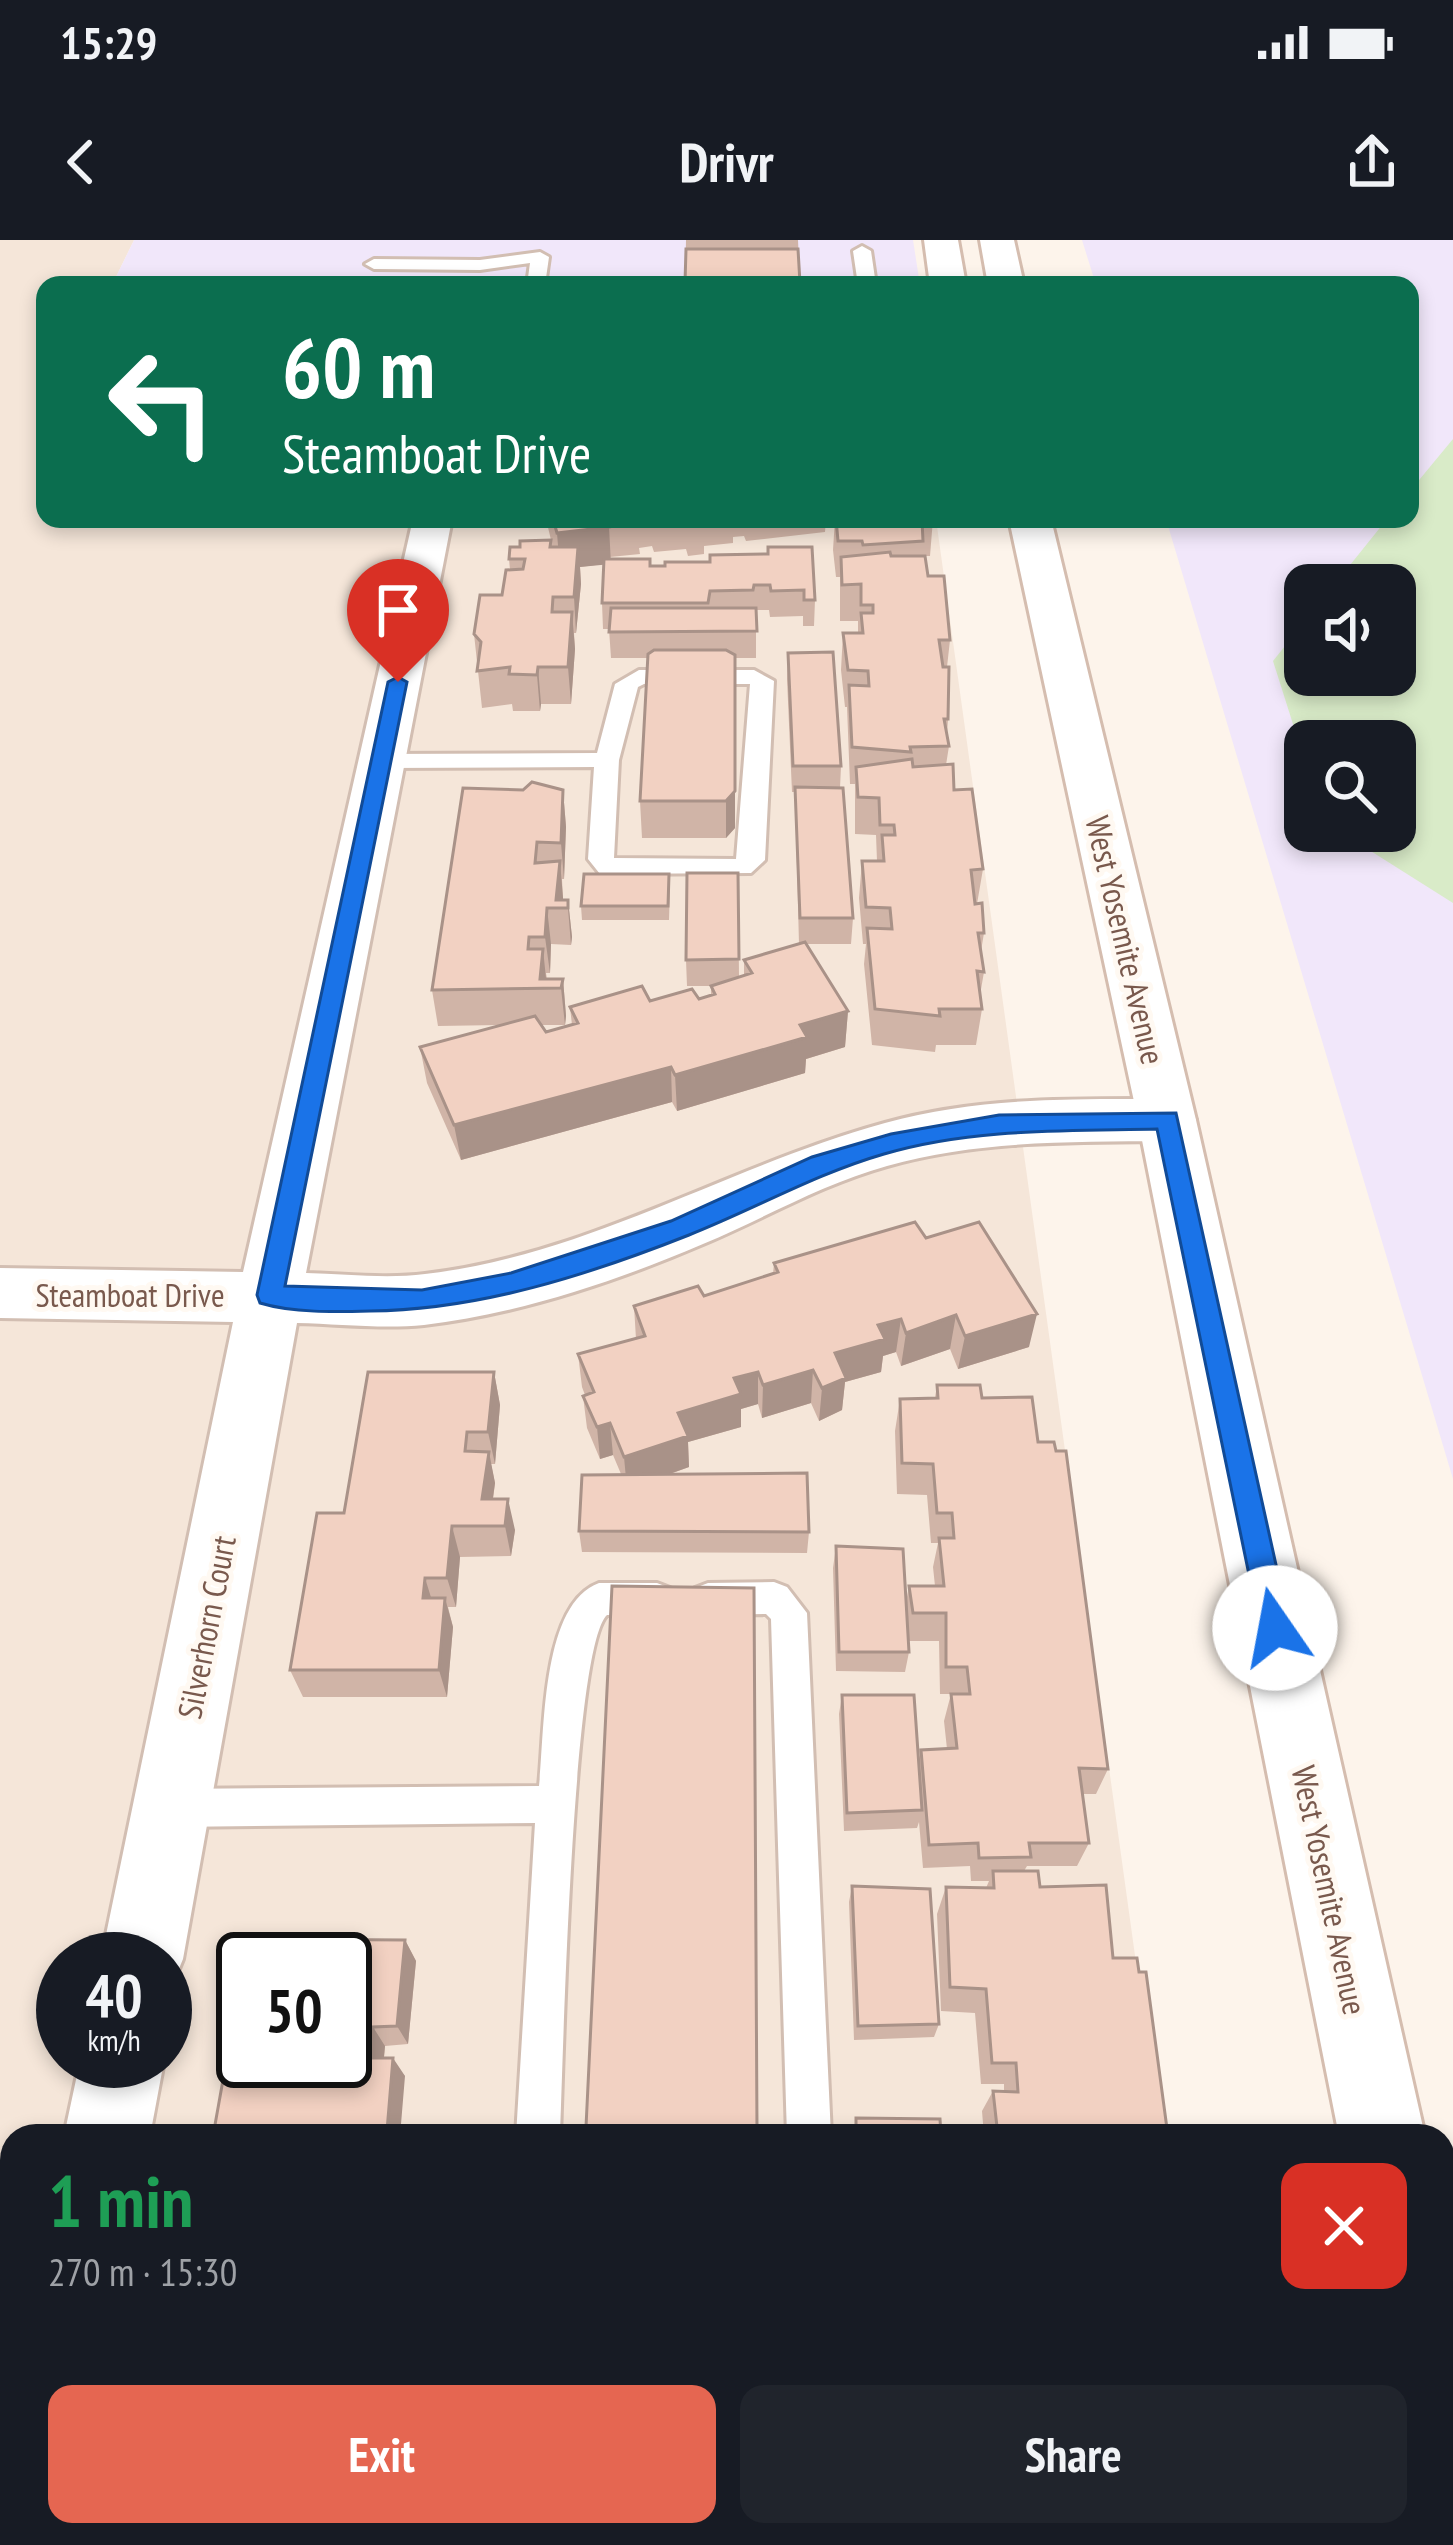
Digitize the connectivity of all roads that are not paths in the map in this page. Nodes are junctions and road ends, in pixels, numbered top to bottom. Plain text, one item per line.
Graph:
1 (941, 240) edge
2 (997, 240) edge
3 (862, 251) dead end
4 (374, 264) dead end
5 (537, 276) edge
6 (866, 276) edge
7 (947, 276) edge
8 (1004, 276) edge
9 (433, 528) edge
10 (1032, 528) edge
11 (607, 760) junction
12 (382, 761) junction
13 (1167, 1120) junction
14 (0, 1293) edge
15 (270, 1295) junction
16 (556, 1804) junction
17 (171, 1808) junction
18 (147, 1932) edge
19 (117, 2088) edge
20 (109, 2124) edge
21 (539, 2124) edge
22 (809, 2124) edge
23 (1379, 2124) edge

1 - 7 street
2 - 8 street
3 - 6 lane
4 - 5 lane
9 - 12 street, Silverhorn Court
10 - 13 street, West Yosemite Avenue
11 - 11 lane
11 - 12 lane
12 - 15 street, Silverhorn Court
13 - 15 street, Steamboat Drive
13 - 23 street, West Yosemite Avenue
14 - 15 street, Steamboat Drive
15 - 17 street, Silverhorn Court
16 - 17 lane
16 - 21 lane
16 - 22 lane
17 - 18 street, Silverhorn Court
19 - 20 street

